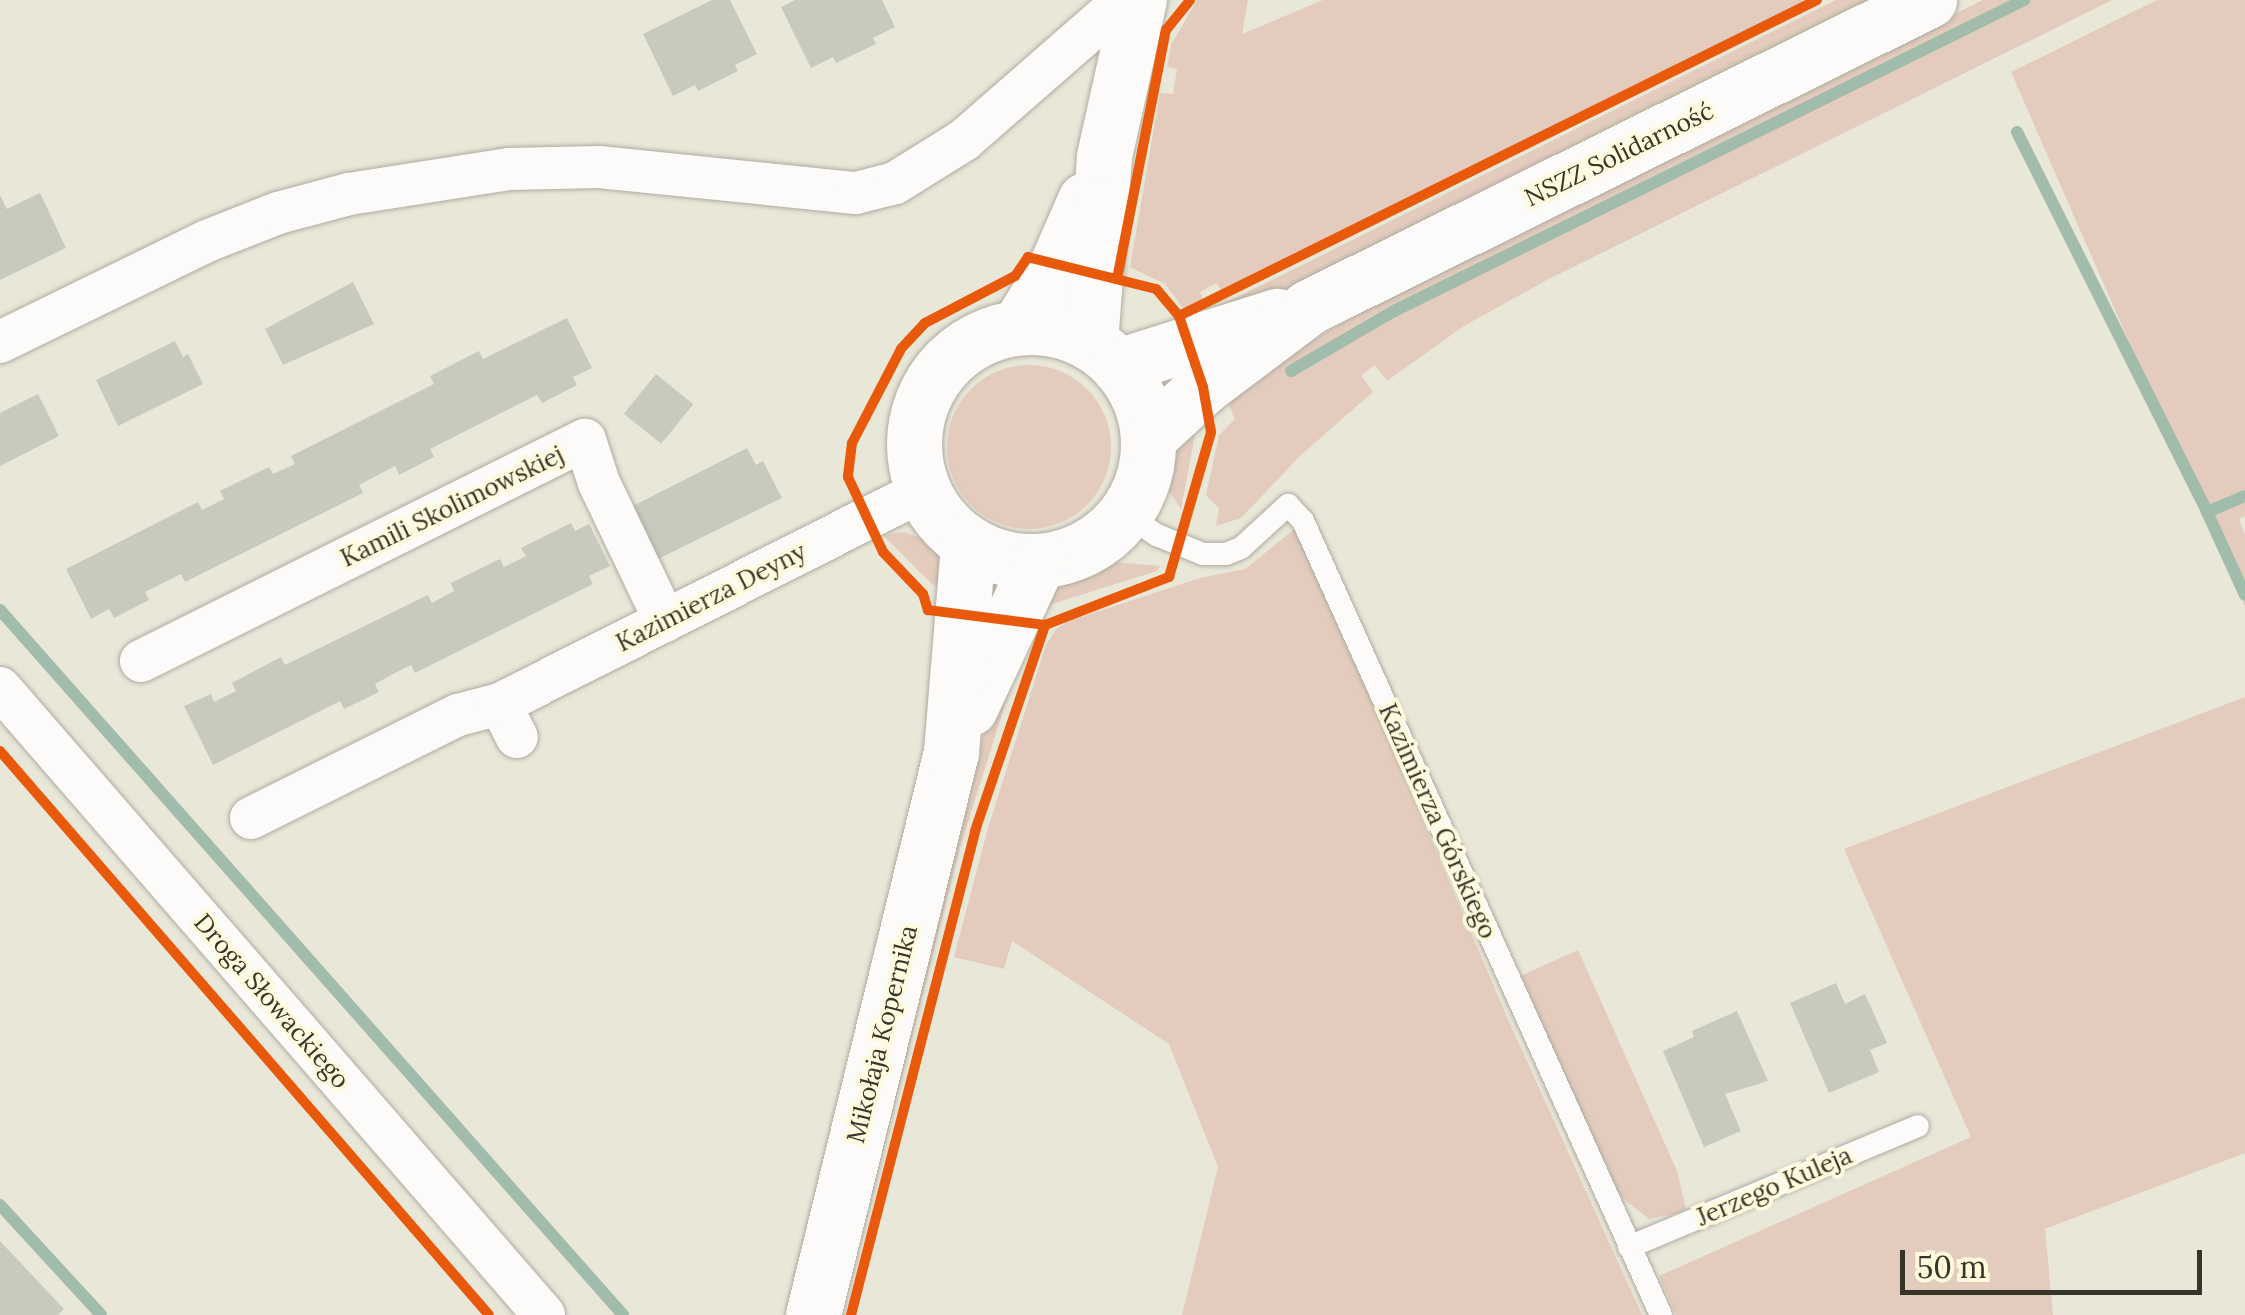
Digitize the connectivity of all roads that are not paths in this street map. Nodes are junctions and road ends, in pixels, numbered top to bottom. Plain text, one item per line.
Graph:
1 (1929, 0) edge
2 (1137, 9) edge
3 (1104, 156) junction
4 (1309, 308) junction
5 (1018, 327) junction
6 (0, 342) edge
7 (1104, 354) junction
8 (1148, 438) junction
9 (922, 491) junction
10 (1125, 513) junction
11 (968, 545) junction
12 (1038, 562) junction
13 (665, 620) junction
14 (141, 662) dead end
15 (0, 688) edge
16 (950, 752) junction
17 (251, 818) dead end
18 (1918, 1126) dead end
19 (1629, 1247) junction
20 (544, 1315) edge
21 (813, 1315) edge
22 (1661, 1315) edge

1 - 4 main road, NSZZ Solidarność
2 - 3 main road
2 - 6 street
3 - 5 main road
3 - 7 main road
4 - 7 main road, NSZZ Solidarność
4 - 8 main road, NSZZ Solidarność
5 - 7 main road
5 - 9 main road
7 - 8 main road
8 - 10 main road
9 - 11 main road
9 - 13 street, Kazimierza Deyny
10 - 12 main road
10 - 19 lane, Kazimierza Górskiego
11 - 12 main road
11 - 16 main road, Mikołaja Kopernika
12 - 16 main road, Mikołaja Kopernika
13 - 14 street, Kamili Skolimowskiej
13 - 17 street, Kazimierza Deyny
15 - 20 street, Droga Słowackiego
16 - 21 main road, Mikołaja Kopernika
18 - 19 lane, Jerzego Kuleja
19 - 22 lane, Kazimierza Górskiego

